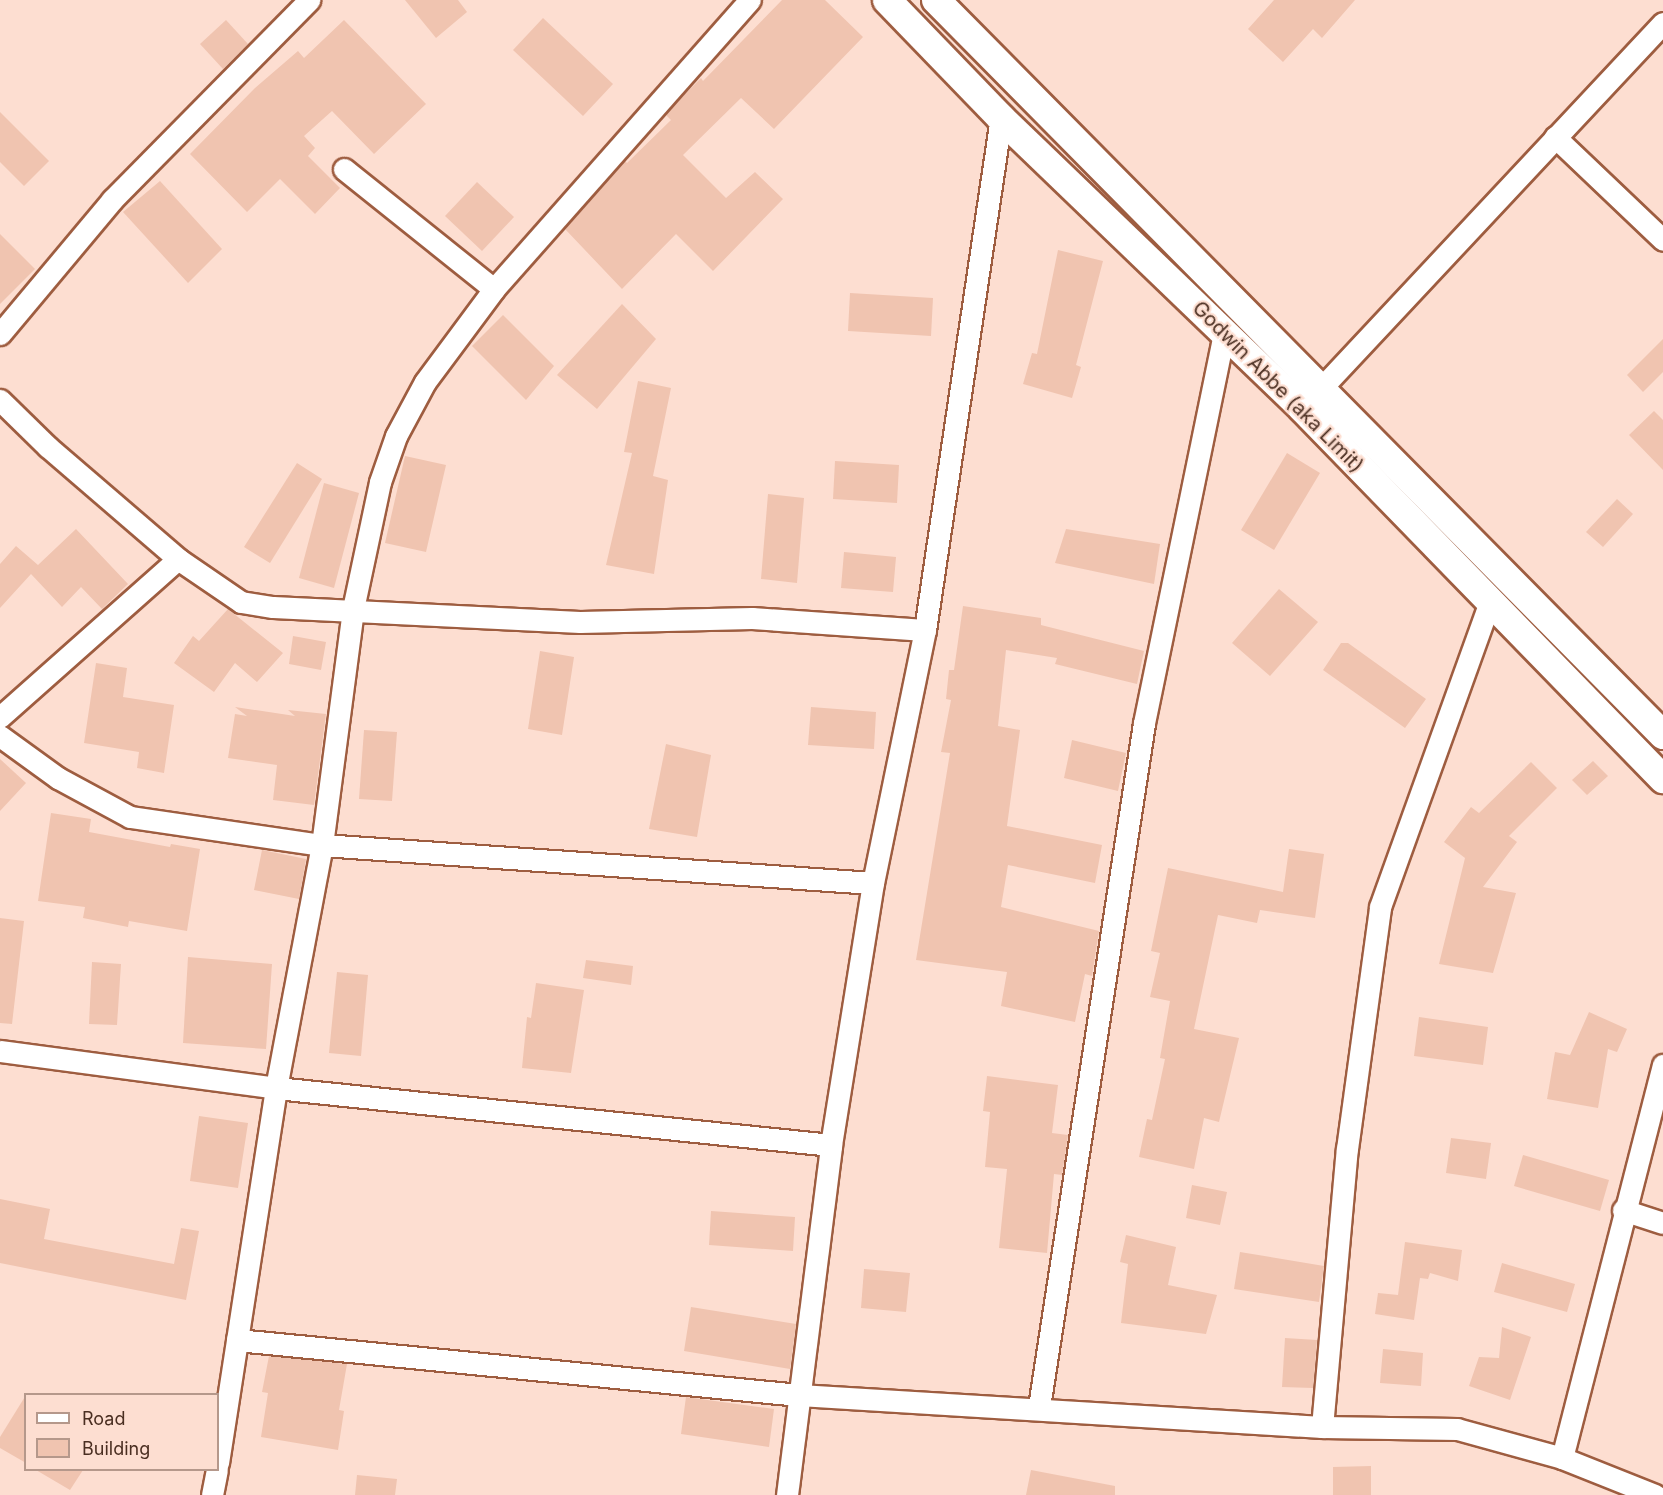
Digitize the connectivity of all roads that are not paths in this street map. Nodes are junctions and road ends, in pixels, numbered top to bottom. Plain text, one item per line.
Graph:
1 (309, 0) edge
2 (750, 0) edge
3 (887, 0) edge
4 (936, 0) edge
5 (1663, 23) edge
6 (1001, 118) junction
7 (1555, 137) junction
8 (1071, 138) junction
9 (1048, 161) junction
10 (344, 169) dead end
11 (1663, 240) edge
12 (494, 288) junction
13 (1224, 333) junction
14 (0, 334) edge
15 (1322, 388) junction
16 (0, 400) edge
17 (1302, 408) junction
18 (178, 559) junction
19 (1490, 602) junction
20 (353, 609) junction
21 (925, 630) junction
22 (2, 711) edge
23 (1663, 735) edge
24 (0, 736) edge
25 (1663, 779) edge
26 (322, 845) junction
27 (873, 884) junction
28 (0, 1051) edge
29 (1663, 1065) edge
30 (276, 1088) junction
31 (831, 1144) junction
32 (1623, 1210) junction
33 (1663, 1223) edge
34 (237, 1340) junction
35 (799, 1395) junction
36 (1039, 1407) junction
37 (1322, 1427) junction
38 (219, 1457) edge
39 (1562, 1458) junction
40 (216, 1471) edge
41 (212, 1495) edge
42 (787, 1495) edge
43 (1655, 1495) edge

1 - 14 street
2 - 12 street
3 - 6 street, Godwin Abbe (aka Limit)
4 - 8 street, Godwin Abbe (aka Limit)
5 - 7 street
6 - 9 street, Godwin Abbe (aka Limit)
6 - 21 street
7 - 11 street
7 - 15 street
8 - 9 street
8 - 15 street, Godwin Abbe (aka Limit)
9 - 13 street, Godwin Abbe (aka Limit)
10 - 12 street
12 - 20 street
13 - 17 street, Godwin Abbe (aka Limit)
13 - 36 street
15 - 17 street
15 - 23 street, Godwin Abbe (aka Limit)
16 - 18 street
17 - 19 street, Godwin Abbe (aka Limit)
18 - 20 street
18 - 22 street
19 - 25 street, Godwin Abbe (aka Limit)
19 - 37 street
20 - 21 street
20 - 26 street
21 - 27 street
24 - 26 street
26 - 27 street
26 - 30 street
27 - 31 street
28 - 30 street
29 - 32 street
30 - 31 street
30 - 34 street
31 - 35 street
32 - 33 street
32 - 39 street
34 - 35 street
34 - 38 street
35 - 36 street
35 - 42 street
36 - 37 street
37 - 39 street
39 - 43 street
40 - 41 street

